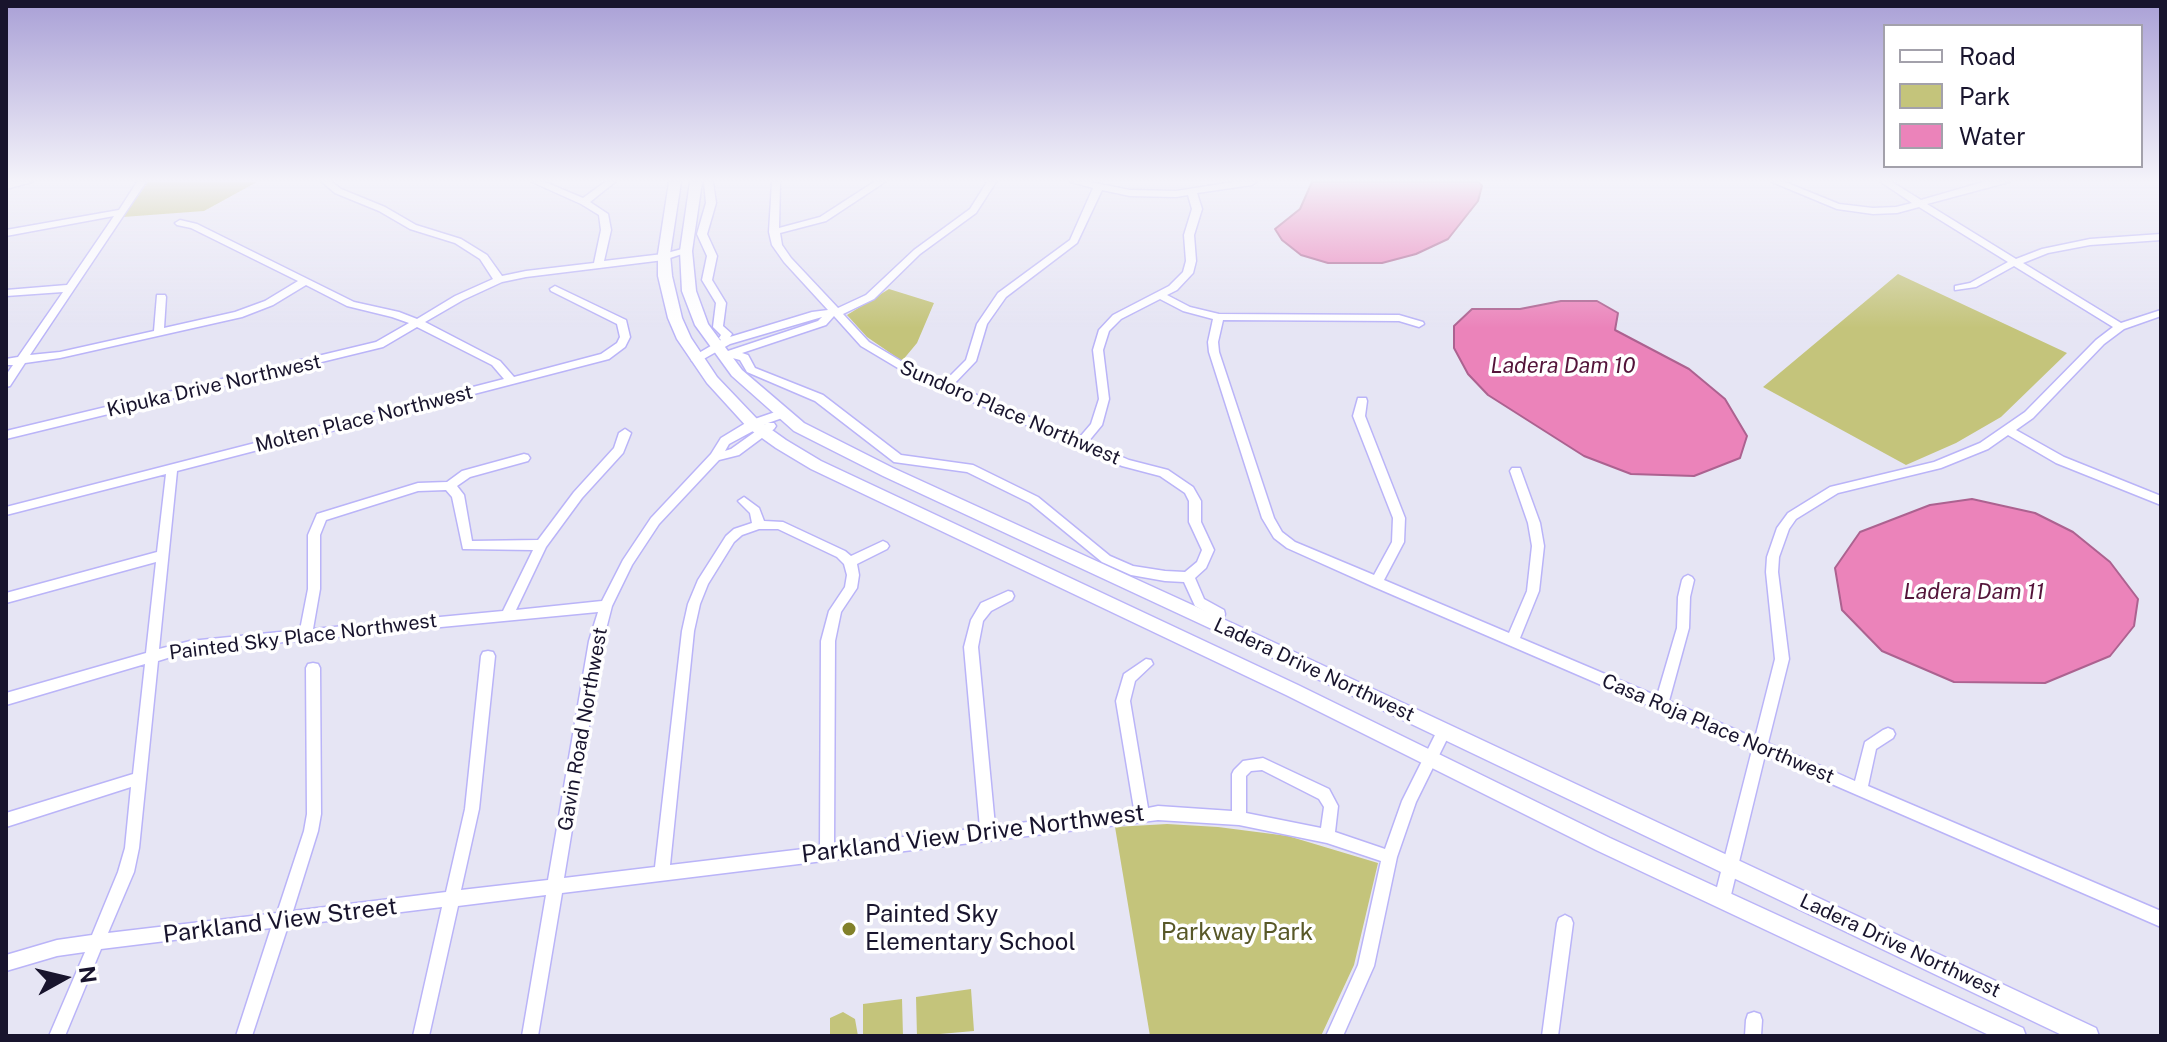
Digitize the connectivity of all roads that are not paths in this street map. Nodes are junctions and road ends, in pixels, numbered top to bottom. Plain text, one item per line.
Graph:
1 (109, 231) edge
2 (203, 231) edge
3 (425, 231) edge
4 (604, 231) edge
5 (668, 231) edge
6 (689, 231) edge
7 (703, 231) edge
8 (779, 231) edge
9 (946, 231) edge
10 (1079, 231) edge
11 (1190, 231) edge
12 (1962, 231) edge
13 (774, 232) joint
14 (2161, 237) edge
15 (686, 251) junction
16 (664, 254) junction
17 (599, 262) junction
18 (2014, 262) junction
19 (498, 277) junction
20 (304, 282) junction
21 (70, 288) junction
22 (1959, 288) dead end
23 (555, 289) dead end
24 (6, 293) edge
25 (1160, 295) junction
26 (161, 297) dead end
27 (2161, 313) edge
28 (832, 314) junction
29 (1219, 317) junction
30 (416, 322) junction
31 (1419, 324) dead end
32 (2120, 327) junction
33 (159, 333) junction
34 (726, 349) junction
35 (696, 359) junction
36 (21, 360) junction
37 (6, 362) edge
38 (511, 381) junction
39 (6, 383) edge
40 (946, 386) junction
41 (1362, 401) dead end
42 (781, 414) junction
43 (758, 428) junction
44 (2009, 431) junction
45 (625, 433) dead end
46 (6, 435) edge
47 (1081, 443) junction
48 (524, 458) dead end
49 (172, 468) junction
50 (1516, 471) dead end
51 (449, 486) junction
52 (744, 501) dead end
53 (2161, 501) edge
54 (6, 511) edge
55 (759, 525) junction
56 (541, 545) junction
57 (883, 546) dead end
58 (163, 555) junction
59 (850, 562) junction
60 (1188, 577) junction
61 (1688, 580) dead end
62 (1376, 583) junction
63 (1008, 596) dead end
64 (6, 598) edge
65 (606, 606) junction
66 (508, 613) junction
67 (1219, 614) dead end
68 (306, 634) junction
69 (1512, 641) junction
70 (152, 656) junction
71 (488, 656) dead end
72 (1146, 664) dead end
73 (313, 668) dead end
74 (6, 699) edge
75 (1661, 705) junction
76 (1444, 731) junction
77 (1888, 734) dead end
78 (1759, 747) junction
79 (1431, 757) junction
80 (138, 779) junction
81 (1860, 790) junction
82 (1142, 814) junction
83 (1239, 818) junction
84 (6, 820) edge
85 (988, 833) junction
86 (1327, 836) junction
87 (827, 851) junction
88 (1389, 857) junction
89 (1730, 866) junction
90 (662, 873) junction
91 (555, 887) junction
92 (1722, 899) junction
93 (451, 900) junction
94 (2161, 919) edge
95 (282, 920) junction
96 (1565, 923) dead end
97 (98, 942) junction
98 (6, 963) edge
99 (2084, 1035) edge
100 (57, 1036) edge
101 (244, 1036) edge
102 (421, 1036) edge
103 (530, 1036) edge
104 (1334, 1036) edge
105 (1550, 1036) edge
106 (2015, 1036) edge

1 - 21 street
2 - 20 street
3 - 19 street
4 - 17 street
5 - 16 main road, Ladera Drive Northwest
6 - 15 main road, Ladera Drive Northwest
7 - 34 street
8 - 13 street
9 - 28 street
10 - 40 street
11 - 25 street
12 - 18 street
13 - 28 street, Sundoro Place Northwest
14 - 18 street
15 - 16 street, Kipuka Drive Northwest
15 - 34 main road, Ladera Drive Northwest
16 - 17 street, Kipuka Drive Northwest
16 - 35 main road, Ladera Drive Northwest
17 - 19 street, Kipuka Drive Northwest
18 - 22 street
18 - 32 street
19 - 30 street, Kipuka Drive Northwest
20 - 30 street
20 - 33 street
21 - 24 street
21 - 36 street
23 - 38 street, Molten Place Northwest
25 - 29 street
25 - 47 street
26 - 33 street
27 - 32 street
28 - 34 street
28 - 40 street, Sundoro Place Northwest
29 - 31 street
29 - 62 street, Casa Roja Place Northwest
30 - 38 street
30 - 46 street, Kipuka Drive Northwest
32 - 44 street
33 - 36 street
34 - 35 street
34 - 42 main road, Ladera Drive Northwest
34 - 60 street
35 - 43 main road, Ladera Drive Northwest
36 - 37 street
36 - 39 street
38 - 49 street, Molten Place Northwest
40 - 47 street, Sundoro Place Northwest
41 - 62 street
42 - 43 street, Gavin Road Northwest
42 - 76 main road, Ladera Drive Northwest
43 - 65 street, Gavin Road Northwest
43 - 79 main road, Ladera Drive Northwest
44 - 53 street
44 - 78 street
45 - 56 street
47 - 60 street, Sundoro Place Northwest
48 - 51 street
49 - 54 street, Molten Place Northwest
49 - 58 street
50 - 69 street
51 - 56 street
51 - 68 street
52 - 55 street
55 - 59 street
55 - 90 street
56 - 66 street
57 - 59 street
58 - 64 street
58 - 70 street
59 - 87 street
60 - 67 street
61 - 75 street
62 - 69 street, Casa Roja Place Northwest
63 - 85 street
65 - 66 street, Painted Sky Place Northwest
65 - 91 street, Gavin Road Northwest
66 - 68 street, Painted Sky Place Northwest
68 - 70 street, Painted Sky Place Northwest
69 - 75 street, Casa Roja Place Northwest
70 - 74 street, Painted Sky Place Northwest
70 - 80 street
71 - 93 street
72 - 82 street
73 - 95 street
75 - 78 street, Casa Roja Place Northwest
76 - 79 street
76 - 89 main road, Ladera Drive Northwest
77 - 81 street
78 - 81 street, Casa Roja Place Northwest
78 - 89 street
79 - 88 street
79 - 92 main road, Ladera Drive Northwest
80 - 84 street
80 - 97 street
81 - 94 street, Casa Roja Place Northwest
82 - 83 street, Parkland View Drive Northwest
82 - 85 street, Parkland View Drive Northwest
83 - 86 street, Parkland View Drive Northwest
83 - 86 street
85 - 87 street, Parkland View Drive Northwest
86 - 88 street, Parkland View Drive Northwest
87 - 90 street, Parkland View Drive Northwest
88 - 104 street
89 - 92 street
89 - 99 main road, Ladera Drive Northwest
90 - 91 street, Parkland View Drive Northwest
91 - 93 street, Parkland View Street
91 - 103 street, Gavin Road Northwest
92 - 106 main road, Ladera Drive Northwest
93 - 95 street, Parkland View Street
93 - 102 street
95 - 97 street, Parkland View Street
95 - 101 street
96 - 105 street
97 - 98 street, Parkland View Street
97 - 100 street

